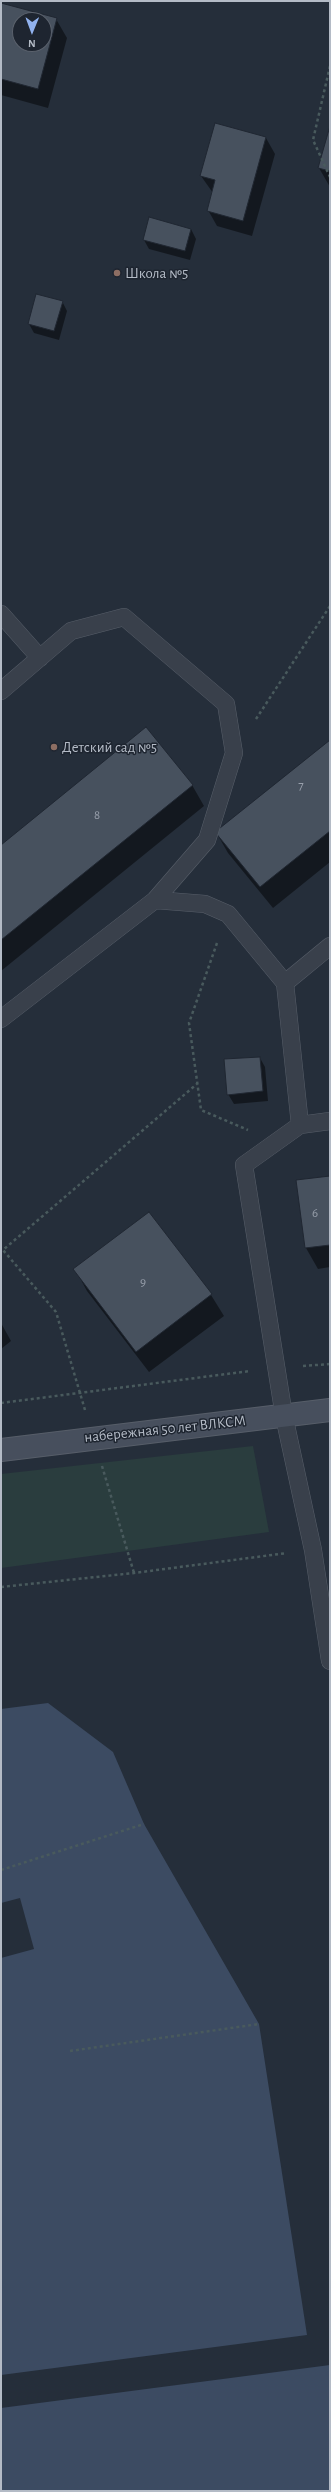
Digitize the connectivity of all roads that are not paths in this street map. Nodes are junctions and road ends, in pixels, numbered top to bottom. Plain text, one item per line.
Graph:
1 (1, 614) edge
2 (40, 658) junction
3 (1, 691) edge
4 (155, 900) junction
5 (330, 946) edge
6 (285, 983) junction
7 (1, 1019) edge
8 (330, 1121) edge
9 (300, 1125) junction
10 (330, 1410) edge
11 (284, 1416) junction
12 (1, 1450) edge
13 (330, 1661) edge

1 - 2 lane
2 - 3 lane
2 - 4 lane
4 - 6 lane
4 - 7 lane
5 - 6 lane
6 - 9 lane
8 - 9 lane
9 - 11 lane
10 - 11 street, набережная 50 лет ВЛКСМ
11 - 12 street, набережная 50 лет ВЛКСМ
11 - 13 lane

